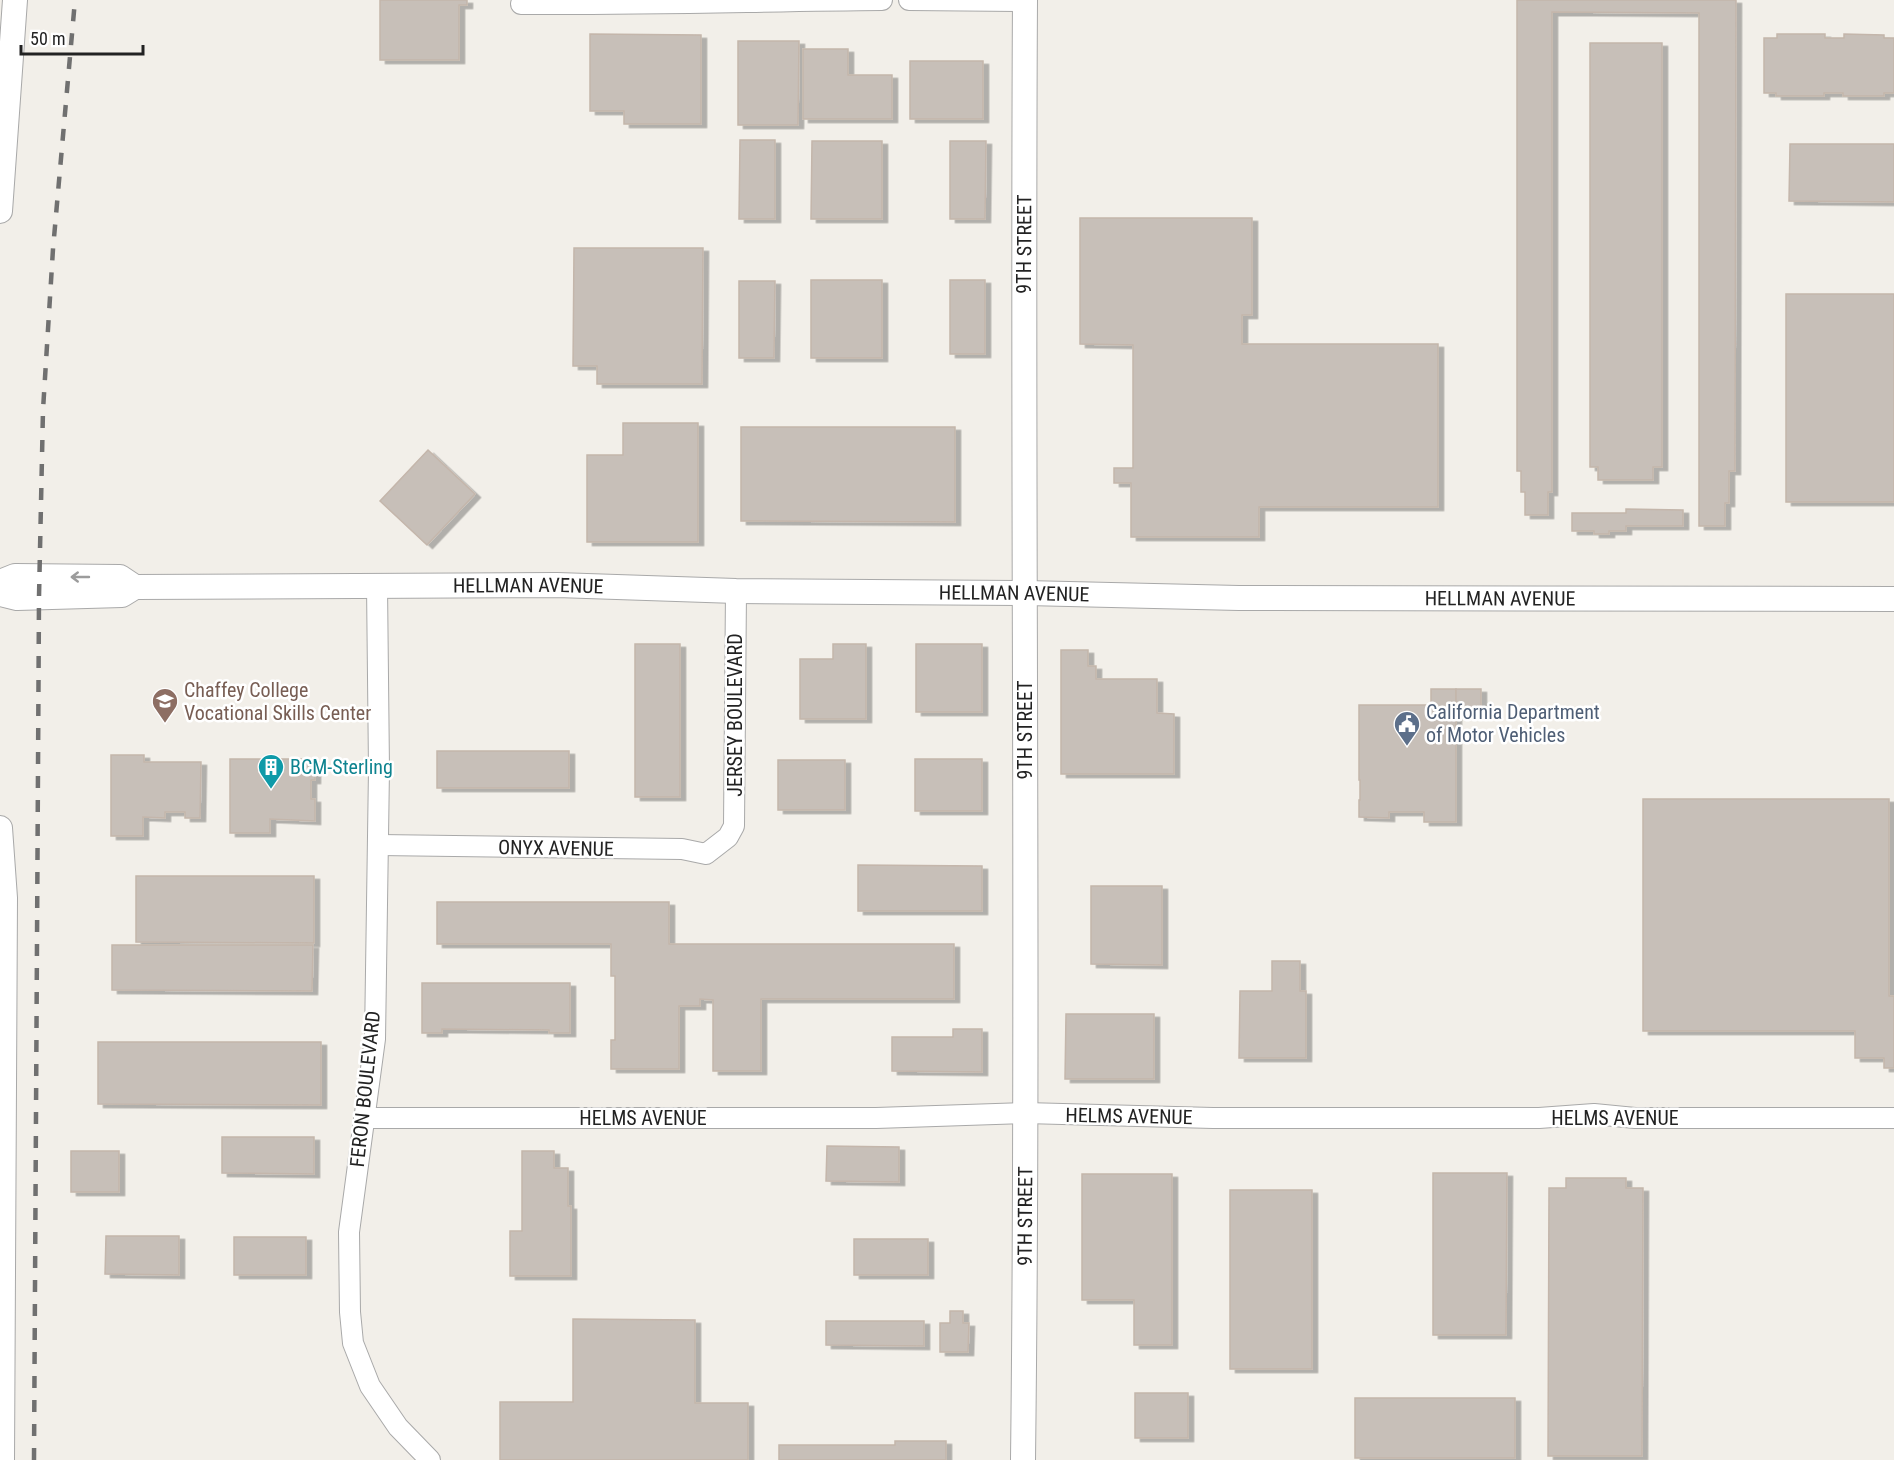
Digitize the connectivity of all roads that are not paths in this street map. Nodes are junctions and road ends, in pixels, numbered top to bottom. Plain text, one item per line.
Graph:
1 (15, 0) edge
2 (882, 0) edge
3 (909, 0) edge
4 (1025, 0) edge
5 (521, 4) dead end
6 (0, 211) edge
7 (0, 582) edge
8 (377, 585) junction
9 (135, 587) junction
10 (736, 591) junction
11 (1026, 593) junction
12 (0, 594) edge
13 (1894, 598) edge
14 (0, 828) edge
15 (728, 837) joint
16 (379, 845) junction
17 (1025, 1113) junction
18 (364, 1118) junction
19 (1894, 1118) edge
20 (2, 1460) edge
21 (430, 1460) edge
22 (1023, 1460) edge

1 - 6 street
2 - 5 street
3 - 4 street
4 - 11 street, 9TH STREET
9 -> 7 street, HELLMAN AVENUE
8 - 9 street, HELLMAN AVENUE
8 - 10 street, HELLMAN AVENUE
8 - 16 street, FERON BOULEVARD
9 - 12 street, HELLMAN AVENUE
10 - 11 street, HELLMAN AVENUE
10 - 15 street, JERSEY BOULEVARD
11 - 13 street, HELLMAN AVENUE
11 - 17 street, 9TH STREET
14 - 20 street
15 - 16 street, ONYX AVENUE
16 - 18 street, FERON BOULEVARD
17 - 18 street, HELMS AVENUE
17 - 19 street, HELMS AVENUE
17 - 22 street, 9TH STREET
18 - 21 street, FERON BOULEVARD

